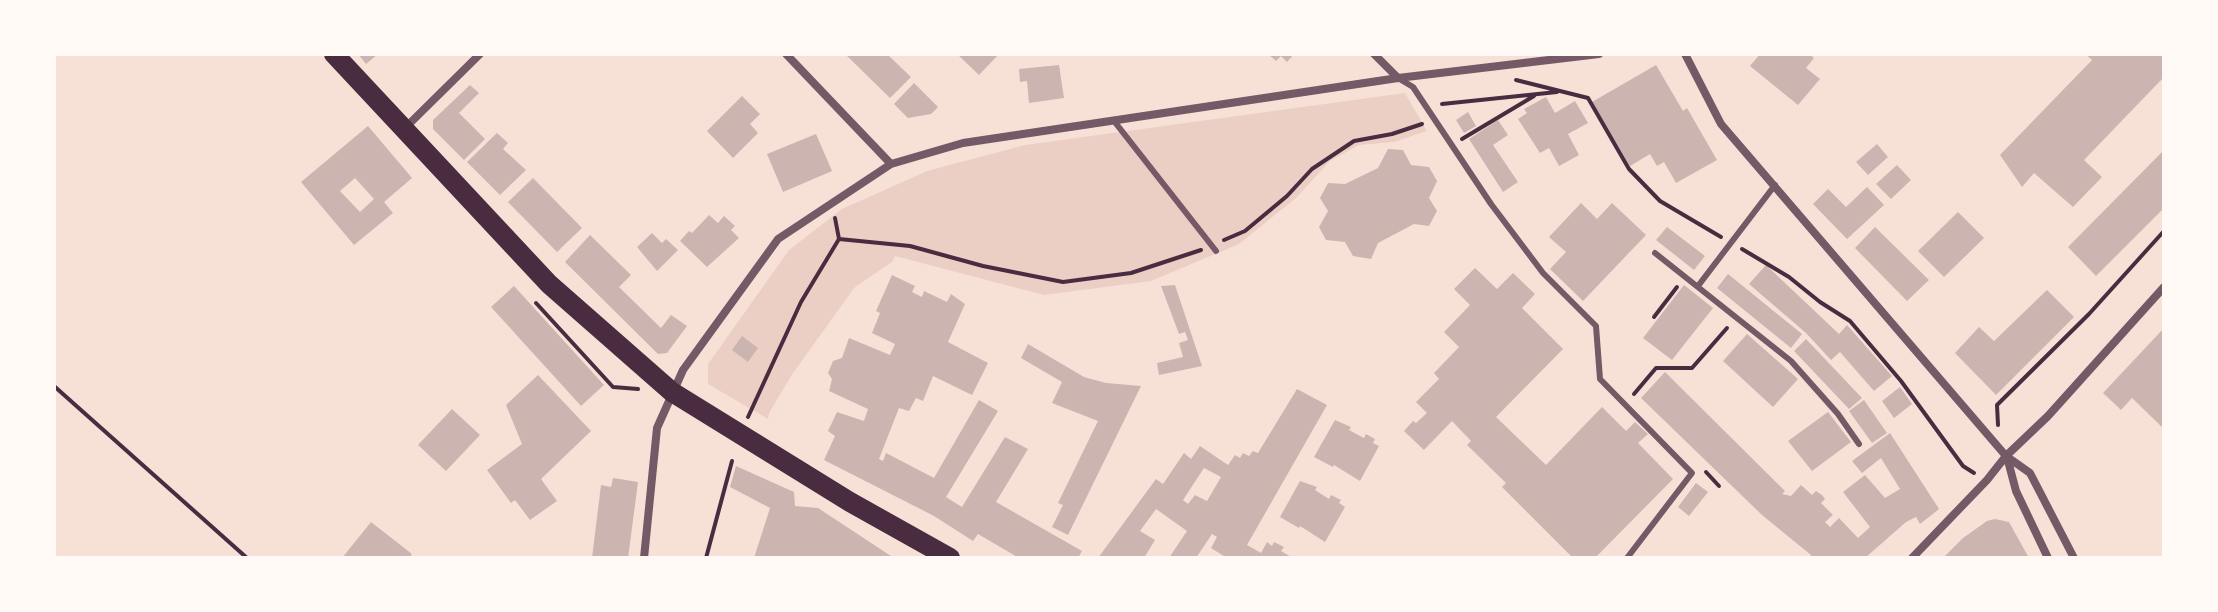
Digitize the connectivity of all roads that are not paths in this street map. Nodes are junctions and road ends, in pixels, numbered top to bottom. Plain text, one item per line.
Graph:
1 (334, 54) edge
2 (480, 54) edge
3 (786, 54) edge
4 (1374, 54) edge
5 (1599, 54) edge
6 (1685, 54) edge
7 (1398, 78) junction
8 (1114, 121) junction
9 (403, 130) junction
10 (891, 164) junction
11 (1775, 185) junction
12 (1214, 248) road end
13 (1655, 253) dead end
14 (1698, 286) junction
15 (2164, 287) edge
16 (672, 392) junction
17 (1859, 444) dead end
18 (2006, 456) junction
19 (644, 558) edge
20 (950, 558) edge
21 (1627, 558) edge
22 (1912, 558) edge
23 (2048, 558) edge
24 (2074, 558) edge

1 - 9 main road
2 - 9 street
3 - 10 street
4 - 7 street
5 - 7 street
6 - 11 street
7 - 8 street
7 - 21 lane
8 - 10 street
8 - 12 lane
9 - 16 main road
10 - 16 street
11 - 14 lane
11 - 18 street
13 - 14 lane
14 - 17 lane
15 - 18 street
16 - 19 street
16 - 20 main road
18 - 22 street
18 - 23 street
18 - 24 street

